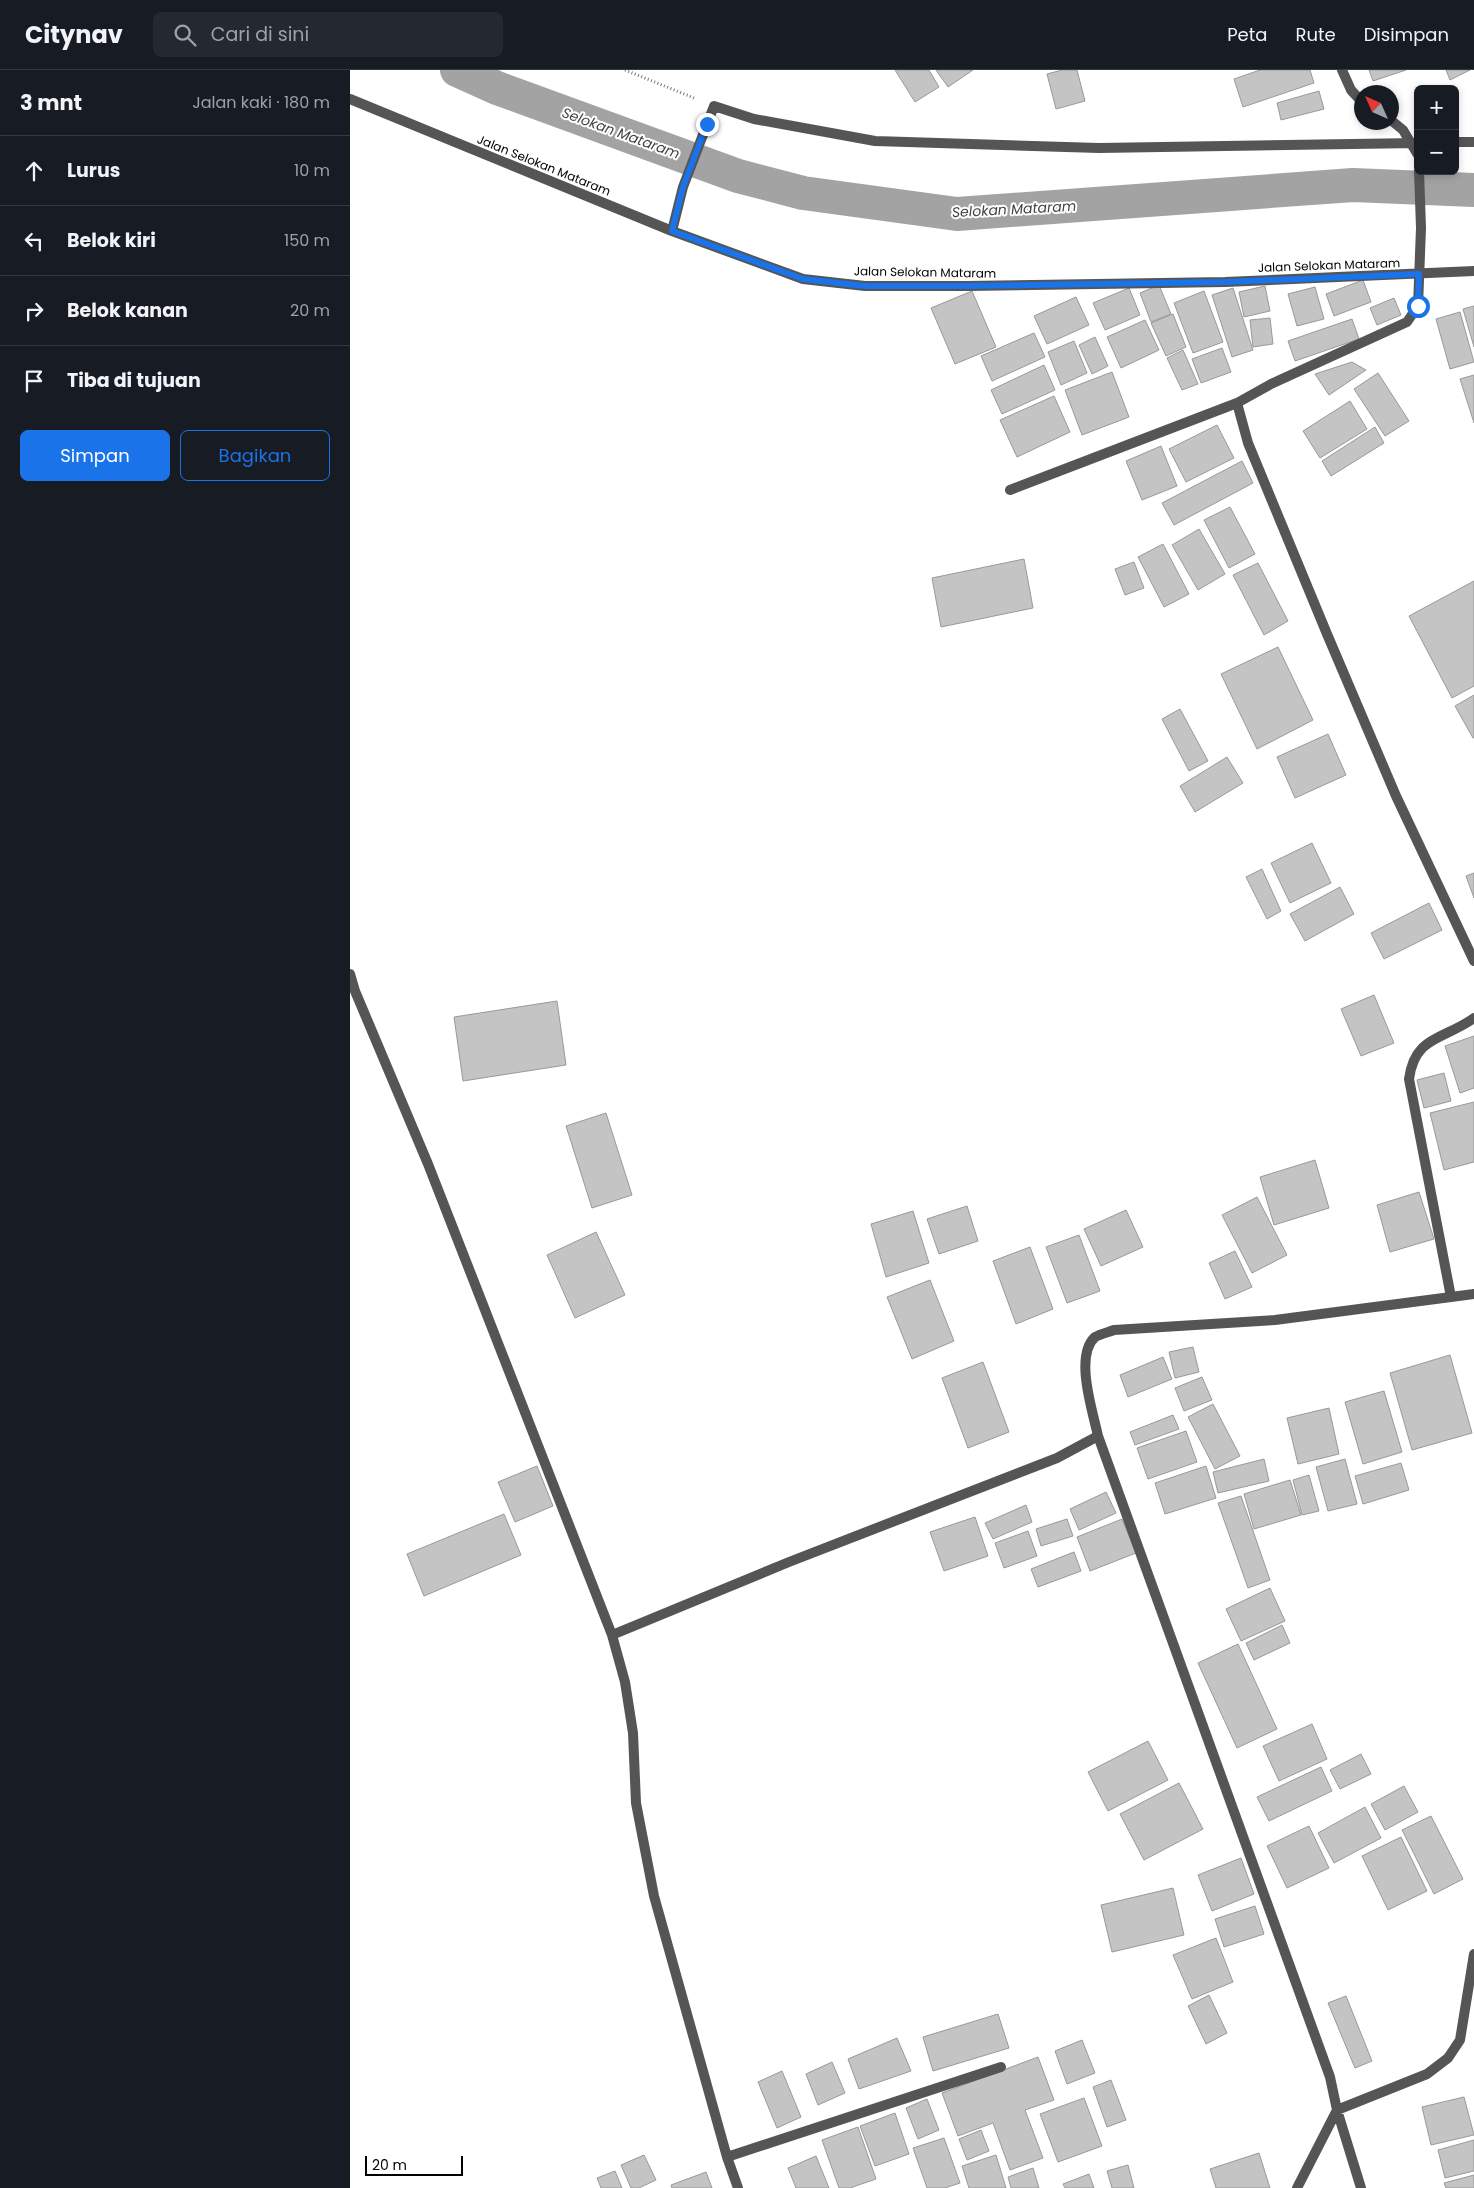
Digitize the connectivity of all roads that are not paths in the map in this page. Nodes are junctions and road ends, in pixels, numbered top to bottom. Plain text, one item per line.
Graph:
1 (1342, 70) edge
2 (1354, 93) edge
3 (350, 99) edge
4 (1399, 127) edge
5 (1459, 142) edge
6 (1474, 142) edge
7 (1414, 143) edge
8 (1419, 175) edge
9 (672, 231) junction
10 (1474, 270) edge
11 (1419, 274) junction
12 (1237, 403) junction
13 (1010, 490) dead end
14 (1474, 961) edge
15 (350, 974) edge
16 (353, 992) edge
17 (1474, 1018) edge
18 (1474, 1294) edge
19 (1451, 1297) junction
20 (1098, 1436) junction
21 (612, 1634) junction
22 (1474, 1954) edge
23 (1001, 2067) dead end
24 (1337, 2110) junction
25 (727, 2158) junction
26 (738, 2188) edge
27 (1297, 2188) edge
28 (1361, 2188) edge

1 - 2 street
3 - 9 street, Jalan Selokan Mataram
4 - 7 street
5 - 6 street
7 - 9 street
8 - 11 street
9 - 11 street, Jalan Selokan Mataram
10 - 11 street, Jalan Selokan Mataram
11 - 12 street
12 - 13 street
12 - 14 street
15 - 16 street
16 - 21 street
17 - 19 street
18 - 19 street
19 - 20 street
20 - 21 street
20 - 24 street
21 - 25 street
22 - 24 street
23 - 25 street
24 - 27 street
24 - 28 street
25 - 26 street

